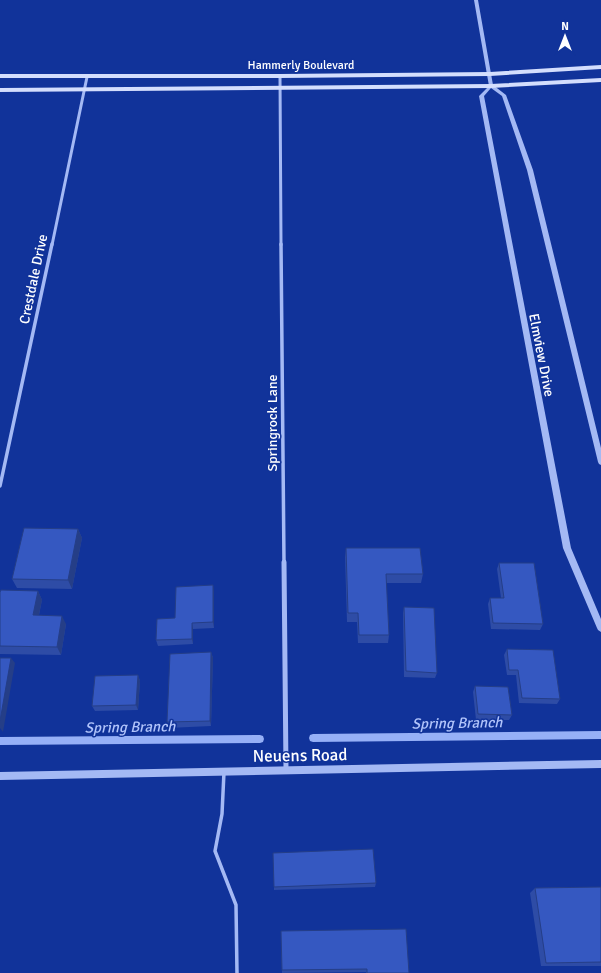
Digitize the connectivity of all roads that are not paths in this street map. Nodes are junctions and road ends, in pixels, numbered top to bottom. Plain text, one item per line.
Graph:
1 (476, 0) edge
2 (601, 67) edge
3 (490, 74) junction
4 (0, 76) edge
5 (280, 76) junction
6 (86, 77) junction
7 (601, 80) edge
8 (492, 86) junction
9 (281, 88) junction
10 (83, 89) junction
11 (0, 90) edge
12 (601, 462) edge
13 (0, 486) edge
14 (601, 628) edge
15 (601, 764) edge
16 (286, 770) junction
17 (224, 772) junction
18 (0, 776) edge
19 (237, 973) edge

1 - 3 street
2 - 3 main road, Hammerly Boulevard
3 - 5 main road, Hammerly Boulevard
3 - 8 street
4 - 6 main road, Hammerly Boulevard
5 - 6 main road, Hammerly Boulevard
5 - 9 street, Springrock Lane
6 - 10 street, Crestdale Drive
7 - 8 main road, Hammerly Boulevard
8 - 9 main road, Hammerly Boulevard
8 - 12 street
8 - 14 street, Elmview Drive
9 - 10 main road, Hammerly Boulevard
9 - 16 street, Springrock Lane
10 - 11 main road, Hammerly Boulevard
10 - 13 street, Crestdale Drive
15 - 16 street, Neuens Road
16 - 17 street, Neuens Road
17 - 18 street, Neuens Road
17 - 19 lane

